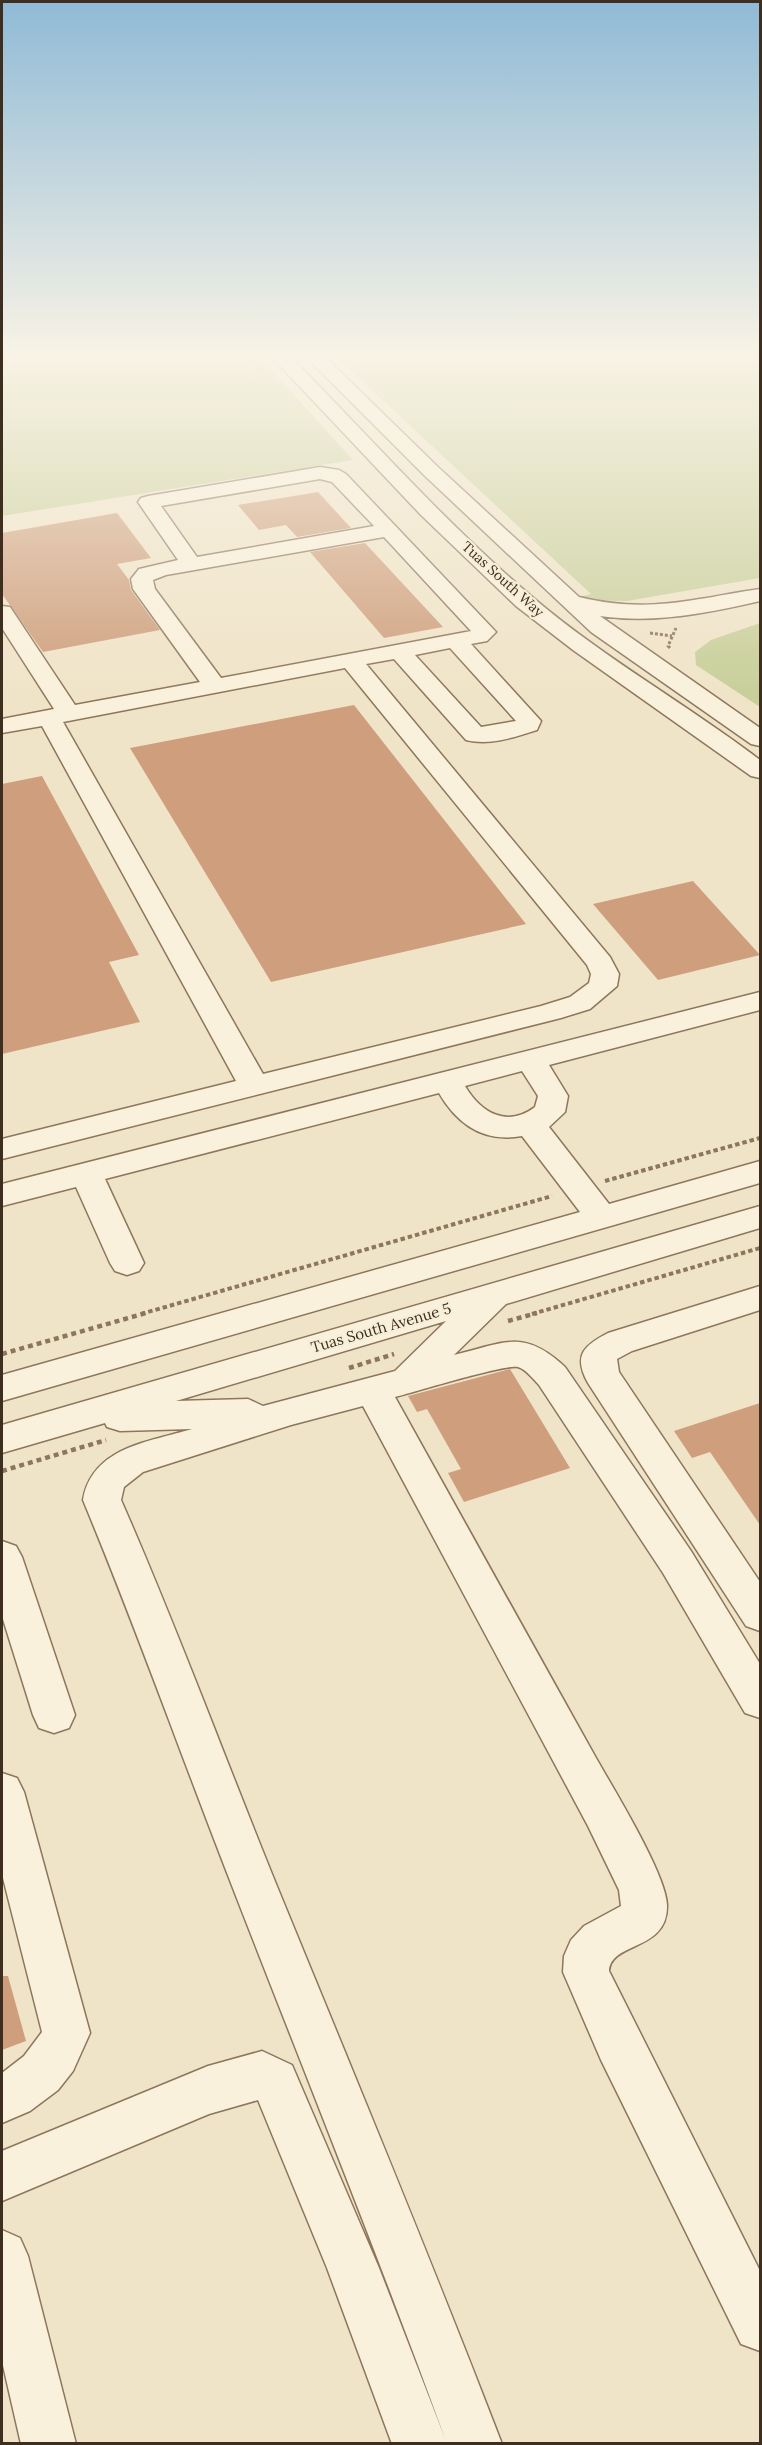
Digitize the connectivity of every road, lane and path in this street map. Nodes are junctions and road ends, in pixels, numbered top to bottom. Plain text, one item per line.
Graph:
1 (387, 466) edge
2 (428, 466) edge
3 (389, 530) junction
4 (192, 564) junction
5 (760, 596) edge
6 (567, 600) junction
7 (2, 612) edge
8 (681, 617) junction
9 (455, 640) junction
10 (399, 651) junction
11 (663, 657) junction
12 (350, 660) junction
13 (215, 686) junction
14 (58, 715) junction
15 (2, 726) edge
16 (760, 739) edge
17 (760, 771) edge
18 (760, 1001) edge
19 (530, 1059) junction
20 (447, 1081) junction
21 (254, 1086) junction
22 (530, 1124) junction
23 (760, 1138) edge
24 (2, 1149) edge
25 (760, 1172) edge
26 (86, 1173) junction
27 (579, 1188) junction
28 (2, 1195) edge
29 (601, 1217) junction
30 (760, 1217) edge
31 (760, 1248) edge
32 (127, 1263) dead end
33 (495, 1294) junction
34 (760, 1298) edge
35 (450, 1338) junction
36 (2, 1354) edge
37 (378, 1374) junction
38 (2, 1388) edge
39 (289, 1412) junction
40 (72, 1419) junction
41 (113, 1438) dead end
42 (2, 1439) edge
43 (2, 1471) edge
44 (2, 1557) edge
45 (760, 1614) edge
46 (760, 1700) edge
47 (54, 1715) dead end
48 (2, 1792) edge
49 (2, 2099) edge
50 (2, 2176) edge
51 (2, 2256) edge
52 (760, 2325) edge
53 (49, 2444) edge
54 (420, 2444) edge
55 (476, 2444) edge

1 - 17 street, Tuas South Way
2 - 6 street, Tuas South Way
3 - 4 street
3 - 4 street
3 - 9 street
4 - 13 street
5 - 8 street
6 - 8 street
6 - 11 street, Tuas South Way
7 - 14 street
8 - 11 path
8 - 11 street
9 - 10 street
9 - 10 street
10 - 12 street
11 - 16 street, Tuas South Way
12 - 13 street
12 - 21 street
13 - 14 street
14 - 15 street
14 - 21 street
18 - 19 street
19 - 20 street
19 - 22 street
20 - 22 street
20 - 26 street
21 - 24 street
22 - 27 street
23 - 27 path
25 - 29 street
26 - 28 street
26 - 32 street
27 - 29 street
27 - 36 path
29 - 38 street
30 - 33 street, Tuas South Avenue 5
31 - 35 path
33 - 35 street
33 - 40 street, Tuas South Avenue 5
34 - 45 street
35 - 37 street
37 - 37 path
37 - 39 street
37 - 46 street
37 - 52 street
39 - 40 street
39 - 55 street
40 - 42 street, Tuas South Avenue 5
41 - 43 path
44 - 47 street
48 - 49 street
50 - 54 street
51 - 53 street

